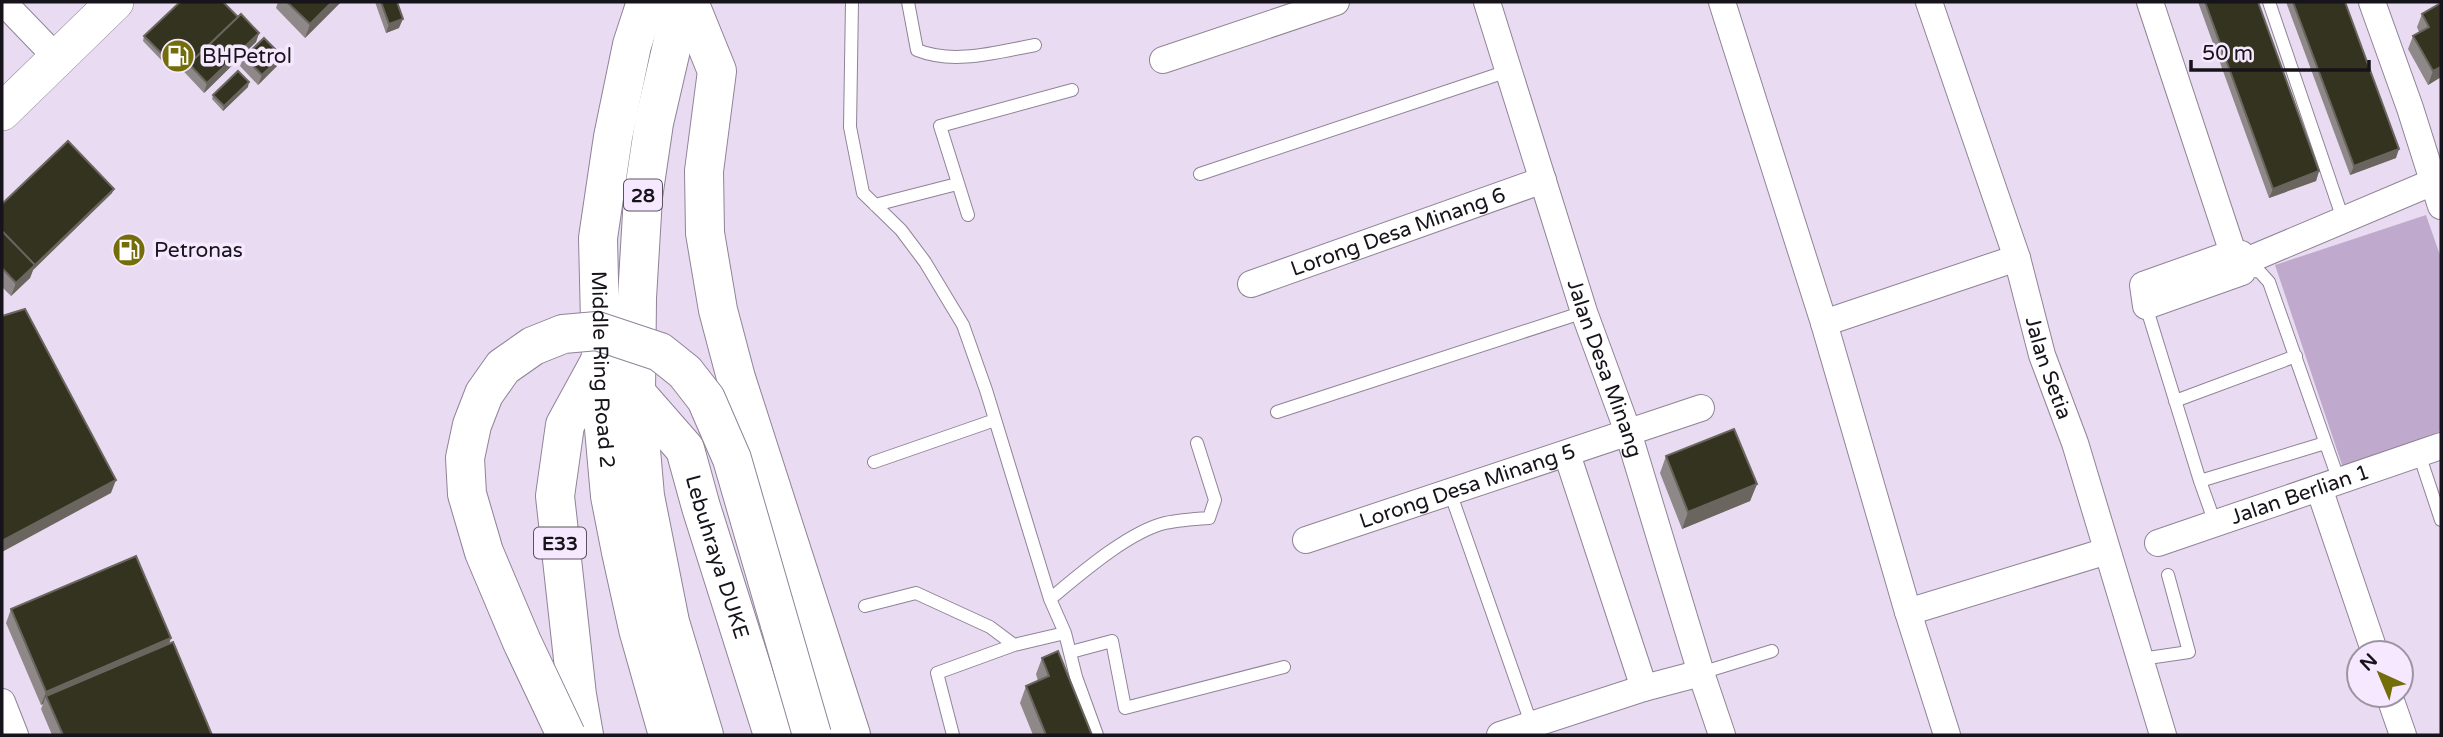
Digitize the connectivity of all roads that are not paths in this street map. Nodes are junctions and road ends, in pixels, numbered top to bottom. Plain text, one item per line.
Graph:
1 (115, 2) edge
2 (646, 2) edge
3 (682, 2) edge
4 (689, 2) edge
5 (852, 2) edge
6 (908, 2) edge
7 (1336, 2) edge
8 (1487, 2) edge
9 (1721, 2) edge
10 (1929, 2) edge
11 (2150, 2) edge
12 (2269, 2) edge
13 (2372, 2) edge
14 (10, 9) edge
15 (1035, 45) dead end
16 (57, 58) junction
17 (1163, 60) dead end
18 (1508, 71) junction
19 (1072, 90) dead end
20 (2, 112) edge
21 (1200, 174) dead end
22 (1543, 180) junction
23 (957, 184) junction
24 (2438, 193) edge
25 (875, 205) junction
26 (968, 215) dead end
27 (2343, 219) junction
28 (2017, 258) junction
29 (2240, 260) junction
30 (1251, 284) dead end
31 (2145, 296) joint
32 (1584, 312) junction
33 (1824, 323) junction
34 (2296, 356) junction
35 (601, 359) junction
36 (636, 393) junction
37 (2175, 401) junction
38 (1701, 408) dead end
39 (1277, 412) dead end
40 (995, 420) junction
41 (1628, 432) junction
42 (1197, 443) dead end
43 (2325, 443) junction
44 (2430, 450) edge
45 (1567, 454) junction
46 (874, 462) dead end
47 (2200, 481) junction
48 (2329, 485) junction
49 (1450, 492) junction
50 (2441, 520) edge
51 (2215, 523) junction
52 (1306, 540) dead end
53 (2158, 542) dead end
54 (637, 543) junction
55 (2107, 551) junction
56 (2168, 575) dead end
57 (1050, 599) junction
58 (865, 606) dead end
59 (1908, 612) junction
60 (1065, 633) junction
61 (2371, 639) edge
62 (1014, 645) junction
63 (1772, 651) dead end
64 (1071, 652) junction
65 (2141, 659) junction
66 (1284, 667) dead end
67 (1701, 673) junction
68 (1644, 688) junction
69 (2, 702) edge
70 (2394, 709) edge
71 (1532, 726) junction
72 (15, 735) edge
73 (566, 735) edge
74 (584, 735) edge
75 (668, 735) edge
76 (704, 735) edge
77 (773, 735) edge
78 (812, 735) edge
79 (851, 735) edge
80 (953, 735) edge
81 (1097, 735) edge
82 (1500, 735) edge
83 (1722, 735) edge
84 (1947, 735) edge
85 (2163, 735) edge
86 (2403, 735) edge

1 - 16 street
2 - 35 highway, Middle Ring Road 2 / 28
3 - 36 highway, Middle Ring Road 2 / 28
4 - 79 highway
5 - 25 lane
6 - 15 lane
7 - 17 street
8 - 18 street, Jalan Desa Minang
9 - 33 street
10 - 28 street, Jalan Setia
11 - 29 street
12 - 27 lane
13 - 24 street
14 - 16 street
16 - 20 street
18 - 21 lane
18 - 22 street, Jalan Desa Minang
19 - 23 lane
22 - 30 street, Lorong Desa Minang 6
22 - 32 street, Jalan Desa Minang
23 - 25 lane
23 - 26 lane
24 - 27 street
25 - 40 lane
27 - 29 street
28 - 33 street
28 - 55 street, Jalan Setia
29 - 31 street
29 - 34 lane
31 - 37 lane
32 - 39 lane
32 - 41 street, Jalan Desa Minang
33 - 59 street
34 - 37 lane
34 - 43 lane
35 - 54 highway, Middle Ring Road 2 / 28
35 - 74 highway, E33
36 - 54 highway, Middle Ring Road 2 / 28
36 - 77 highway, Lebuhraya DUKE
37 - 47 lane
38 - 41 street, Lorong Desa Minang 5
40 - 46 lane
40 - 57 lane
41 - 45 street, Lorong Desa Minang 5
41 - 67 street, Jalan Desa Minang
42 - 57 lane
43 - 47 lane
43 - 48 lane
44 - 48 street, Jalan Berlian 1
44 - 50 lane
45 - 49 street, Lorong Desa Minang 5
45 - 68 street
47 - 51 lane
48 - 51 street, Jalan Berlian 1
48 - 61 street
49 - 52 street, Lorong Desa Minang 5
49 - 71 lane
51 - 53 street, Jalan Berlian 1
54 - 75 highway, Middle Ring Road 2 / 28
54 - 76 highway, Middle Ring Road 2 / 28
55 - 59 street
55 - 65 street, Jalan Setia
56 - 65 lane
57 - 60 lane
58 - 62 lane
59 - 84 street
60 - 62 lane
60 - 64 lane
62 - 80 lane
63 - 67 lane
64 - 66 lane
64 - 81 lane
65 - 85 street, Jalan Setia
67 - 68 street
67 - 83 street, Jalan Desa Minang
68 - 71 street
69 - 72 street
70 - 86 street
71 - 82 street
73 - 78 highway, bridge

